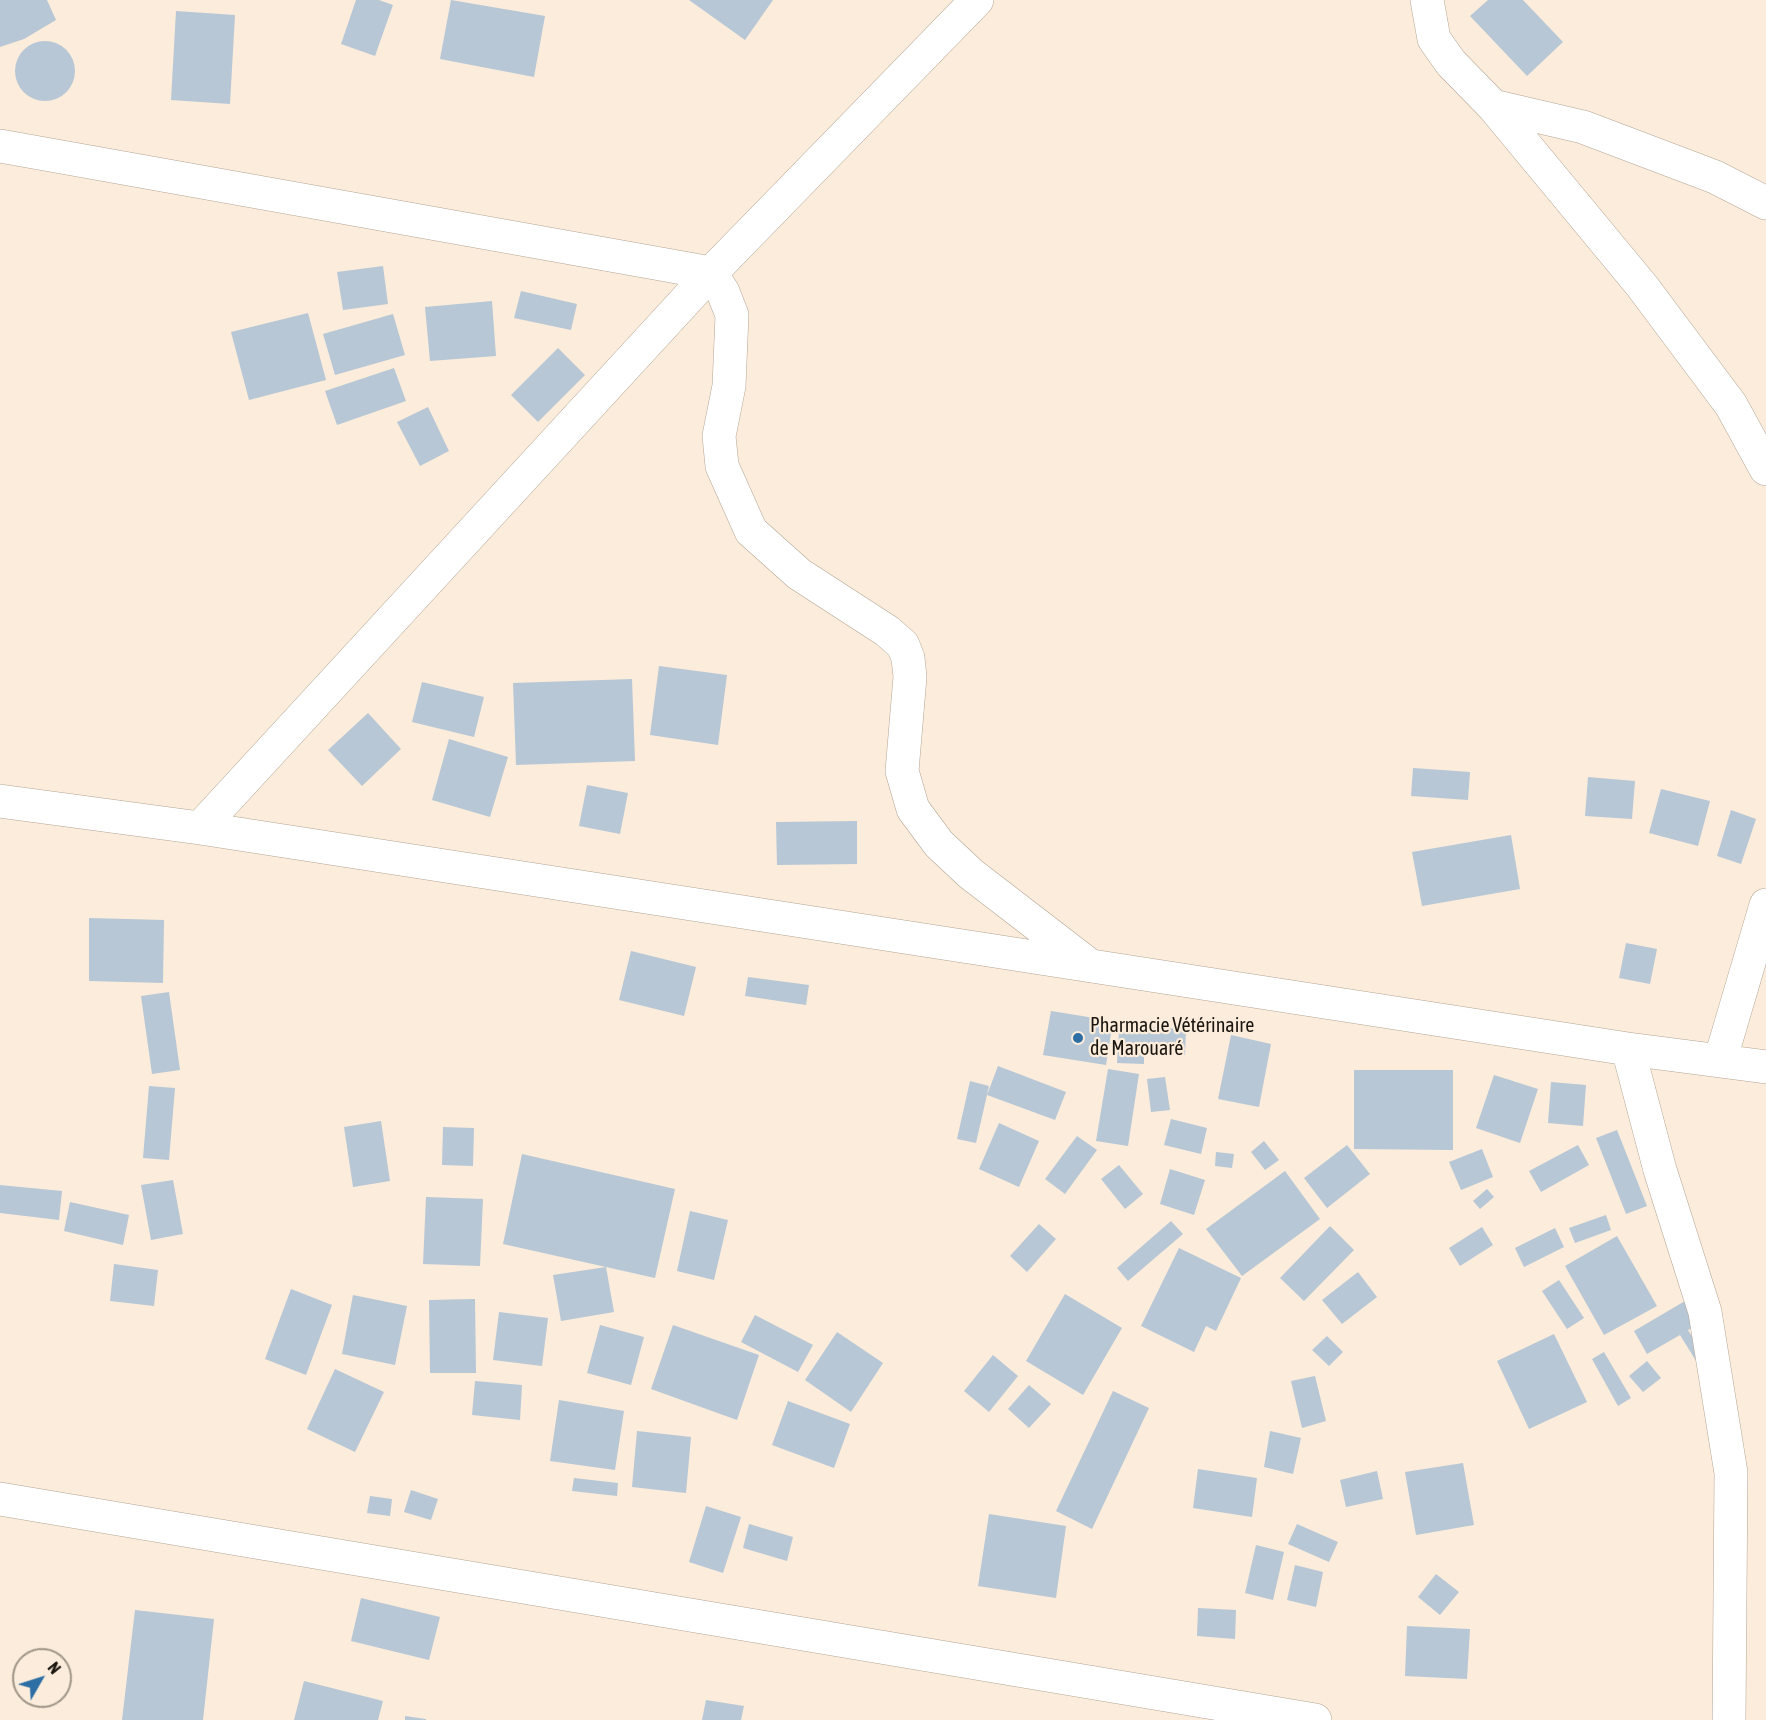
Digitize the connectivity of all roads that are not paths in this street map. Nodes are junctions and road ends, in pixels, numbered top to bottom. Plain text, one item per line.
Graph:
1 (977, 0) edge
2 (1426, 0) edge
3 (1493, 106) junction
4 (0, 146) edge
5 (1766, 203) edge
6 (711, 273) junction
7 (1766, 469) edge
8 (0, 801) edge
9 (200, 828) junction
10 (1766, 905) edge
11 (1089, 965) junction
12 (1628, 1049) junction
13 (1720, 1061) junction
14 (1766, 1067) edge
15 (0, 1499) edge
16 (1315, 1720) edge
17 (1729, 1720) edge

1 - 6 street
2 - 3 street
3 - 5 street
3 - 7 street
4 - 6 street
6 - 9 street
6 - 11 street
8 - 9 street
9 - 11 street
10 - 13 street
11 - 12 street
12 - 13 street
12 - 17 street
13 - 14 street
15 - 16 street

